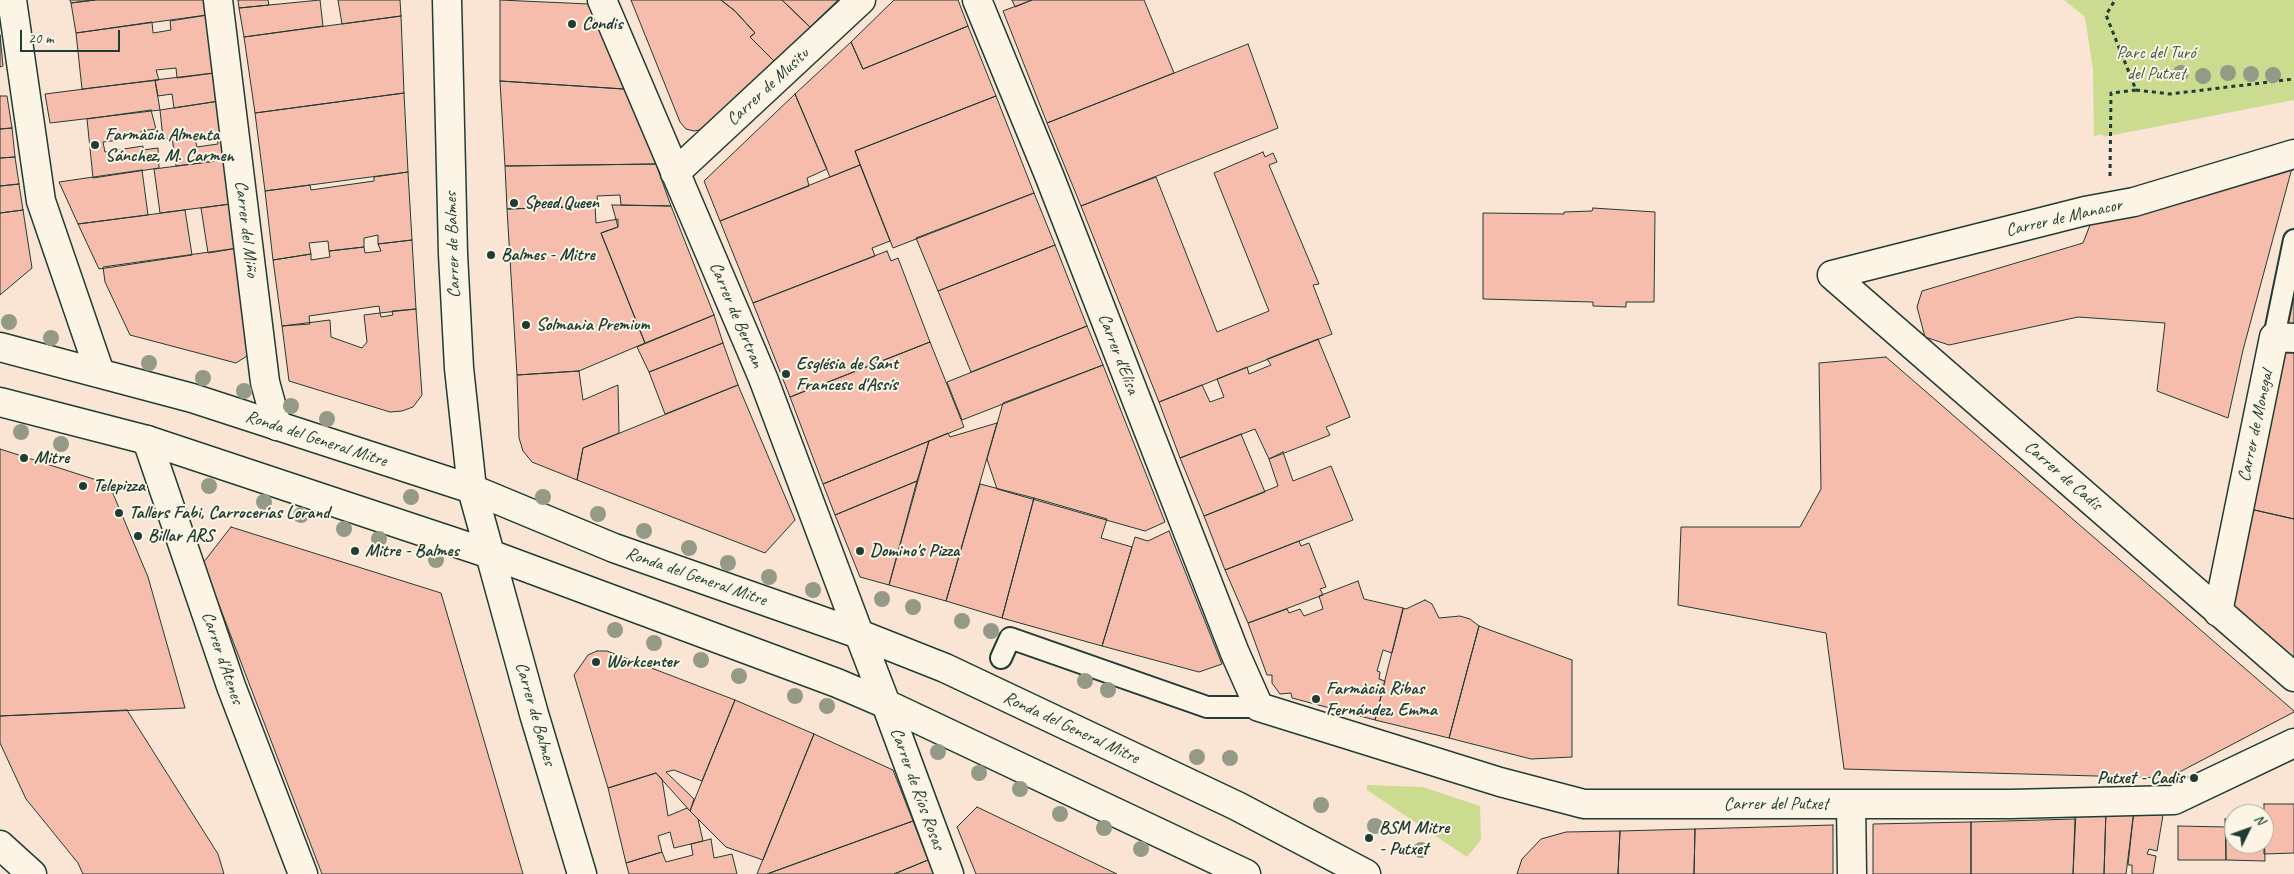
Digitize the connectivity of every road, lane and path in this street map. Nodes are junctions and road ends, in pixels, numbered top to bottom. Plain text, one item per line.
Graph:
1 (12, 0) edge
2 (218, 0) edge
3 (447, 0) edge
4 (602, 0) edge
5 (861, 0) edge
6 (978, 0) edge
7 (2115, 0) edge
8 (2294, 79) edge
9 (11, 80) edge
10 (2136, 90) junction
11 (2294, 154) edge
12 (2111, 168) dead end
13 (675, 173) junction
14 (2294, 240) edge
15 (1832, 275) joint
16 (2284, 337) edge
17 (0, 347) edge
18 (100, 373) junction
19 (0, 402) edge
20 (277, 426) junction
21 (147, 440) junction
22 (472, 489) junction
23 (490, 554) junction
24 (2218, 612) junction
25 (859, 634) junction
26 (1001, 658) dead end
27 (2294, 677) edge
28 (886, 704) junction
29 (1259, 708) junction
30 (2294, 743) edge
31 (1852, 804) junction
32 (0, 845) edge
33 (32, 874) edge
34 (303, 874) edge
35 (582, 874) edge
36 (949, 874) edge
37 (1246, 874) edge
38 (1366, 874) edge
39 (1852, 874) edge

1 - 9 street
2 - 20 street, Carrer del Miño
3 - 22 street, Carrer de Balmes
4 - 13 street, Carrer de Bertran
5 - 13 street, Carrer de Musitu
6 - 29 street, Carrer d'Elisa
7 - 10 path
8 - 10 path
9 - 18 street
10 - 12 path
11 - 15 street, Carrer de Manacor
13 - 25 street, Carrer de Bertran
14 - 16 lane, Carrer de Monegal
15 - 24 street, Carrer de Cadis
16 - 24 street, Carrer de Monegal
17 - 18 street, Ronda del General Mitre
18 - 20 street, Ronda del General Mitre
19 - 21 street
20 - 22 street, Ronda del General Mitre
21 - 23 street
21 - 34 street, Carrer d'Atenes
22 - 23 street, Carrer de Balmes
22 - 25 street, Ronda del General Mitre
23 - 28 street
23 - 35 street, Carrer de Balmes
24 - 27 street, Carrer de Cadis
25 - 28 street, Carrer de Bertran
25 - 38 street, Ronda del General Mitre
26 - 29 lane
28 - 36 street, Carrer de Ríos Rosas
28 - 37 street
29 - 31 street, Carrer del Putxet
30 - 31 street, Carrer del Putxet
31 - 39 street
32 - 33 street

